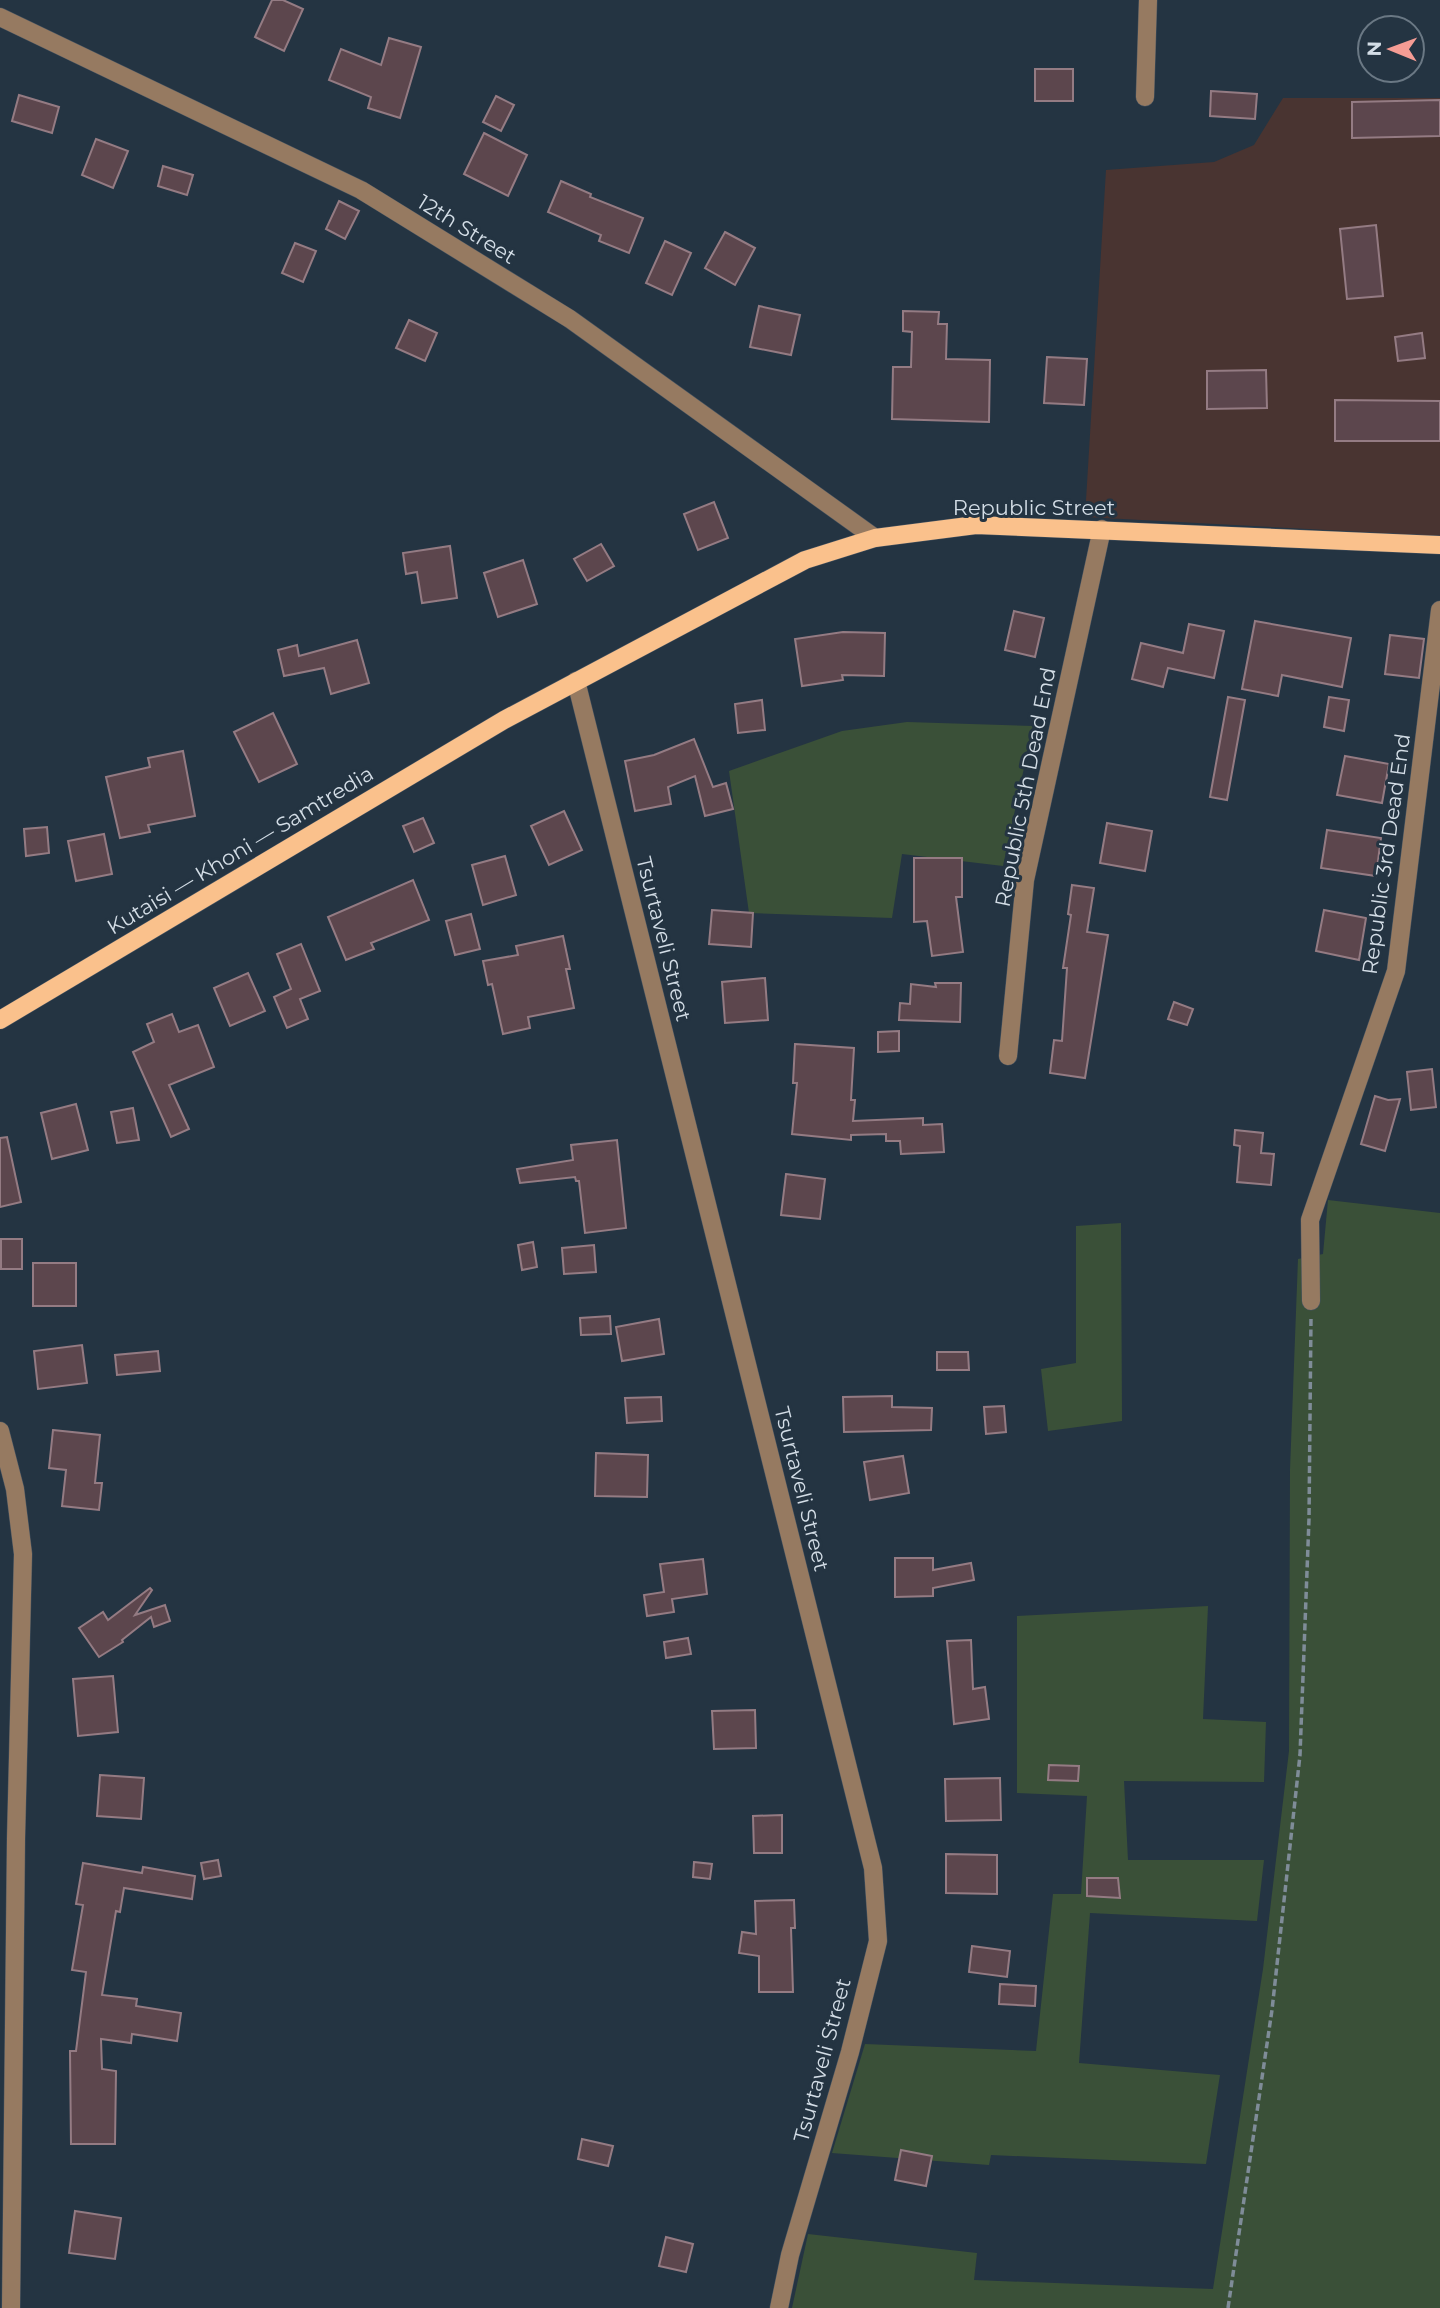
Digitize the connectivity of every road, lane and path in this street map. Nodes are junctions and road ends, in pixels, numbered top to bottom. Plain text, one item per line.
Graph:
1 (1148, 0) edge
2 (0, 18) edge
3 (1145, 97) dead end
4 (1102, 529) junction
5 (875, 538) junction
6 (1440, 545) edge
7 (1440, 610) edge
8 (576, 681) junction
9 (504, 720) joint
10 (0, 1020) edge
11 (1008, 1056) dead end
12 (1311, 1301) joint
13 (0, 1431) edge
14 (11, 2308) edge
15 (779, 2308) edge
16 (1228, 2308) edge

1 - 3 street
2 - 5 street, 12th Street
4 - 5 main road, Republic Street
4 - 6 main road, Republic Street
4 - 11 street, Republic 5th Dead End
5 - 8 main road, Republic Street
7 - 12 street, Republic 3rd Dead End
8 - 9 main road, Republic Street
8 - 15 street, Tsurtaveli Street
9 - 10 main road, Kutaisi — Khoni — Samtredia
12 - 16 path
13 - 14 street

